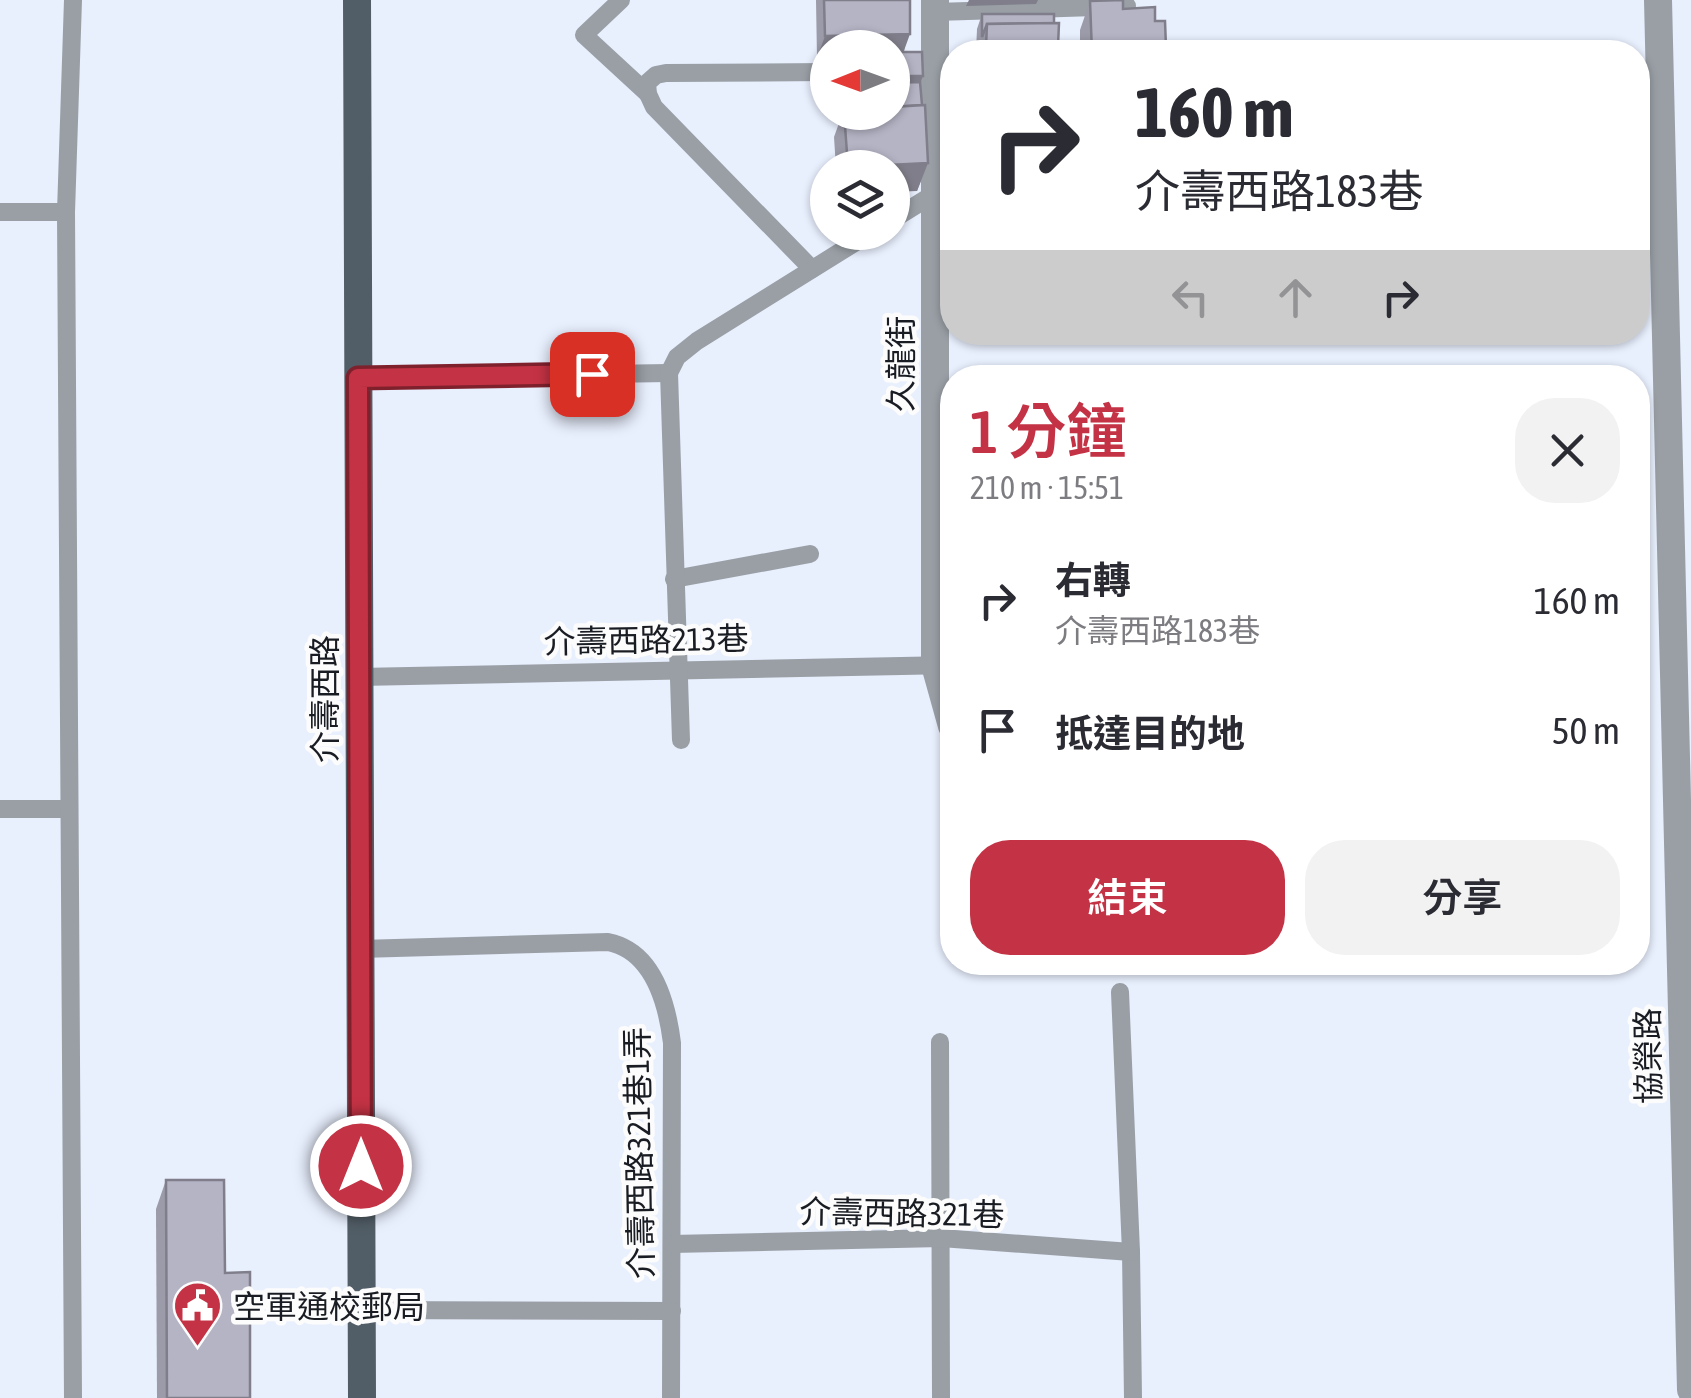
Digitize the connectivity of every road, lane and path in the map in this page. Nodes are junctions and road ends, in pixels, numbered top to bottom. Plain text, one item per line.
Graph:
1 (74, 0) edge
2 (357, 0) edge
3 (621, 0) edge
4 (1658, 0) edge
5 (935, 6) edge
6 (1128, 6) edge
7 (810, 72) edge
8 (648, 94) junction
9 (934, 194) junction
10 (910, 209) edge
11 (0, 212) edge
12 (66, 212) junction
13 (940, 235) edge
14 (843, 250) edge
15 (812, 269) junction
16 (669, 373) junction
17 (358, 378) junction
18 (810, 554) dead end
19 (674, 580) junction
20 (940, 664) edge
21 (678, 669) junction
22 (359, 677) junction
23 (680, 740) dead end
24 (0, 809) edge
25 (69, 809) junction
26 (360, 949) junction
27 (1120, 992) dead end
28 (940, 1042) dead end
29 (941, 1238) junction
30 (672, 1244) junction
31 (1131, 1252) junction
32 (361, 1310) junction
33 (672, 1311) junction
34 (1691, 1390) edge
35 (73, 1398) edge
36 (362, 1398) edge
37 (672, 1398) edge
38 (942, 1398) edge
39 (1132, 1398) edge

1 - 12 lane
2 - 17 main road, 介壽西路
3 - 8 lane
4 - 34 street, 協榮路
5 - 6 lane
5 - 9 street, 久龍街
7 - 8 lane
8 - 15 lane
9 - 10 lane
9 - 13 street, 久龍街
11 - 12 lane
12 - 25 lane
14 - 15 lane
15 - 16 lane
16 - 17 lane
16 - 19 lane
17 - 22 main road, 介壽西路
18 - 19 lane
19 - 21 lane
20 - 21 lane, 介壽西路213巷
21 - 22 lane, 介壽西路213巷
21 - 23 lane
22 - 26 main road, 介壽西路
24 - 25 lane
25 - 35 lane
26 - 30 lane, 介壽西路321巷1弄
26 - 32 main road, 介壽西路
27 - 31 lane
28 - 29 lane
29 - 30 lane, 介壽西路321巷
29 - 31 lane, 介壽西路321巷
29 - 38 lane
30 - 33 lane, 介壽西路321巷1弄
31 - 39 lane
32 - 33 lane
32 - 36 main road, 介壽西路
33 - 37 lane, 介壽西路321巷1弄

